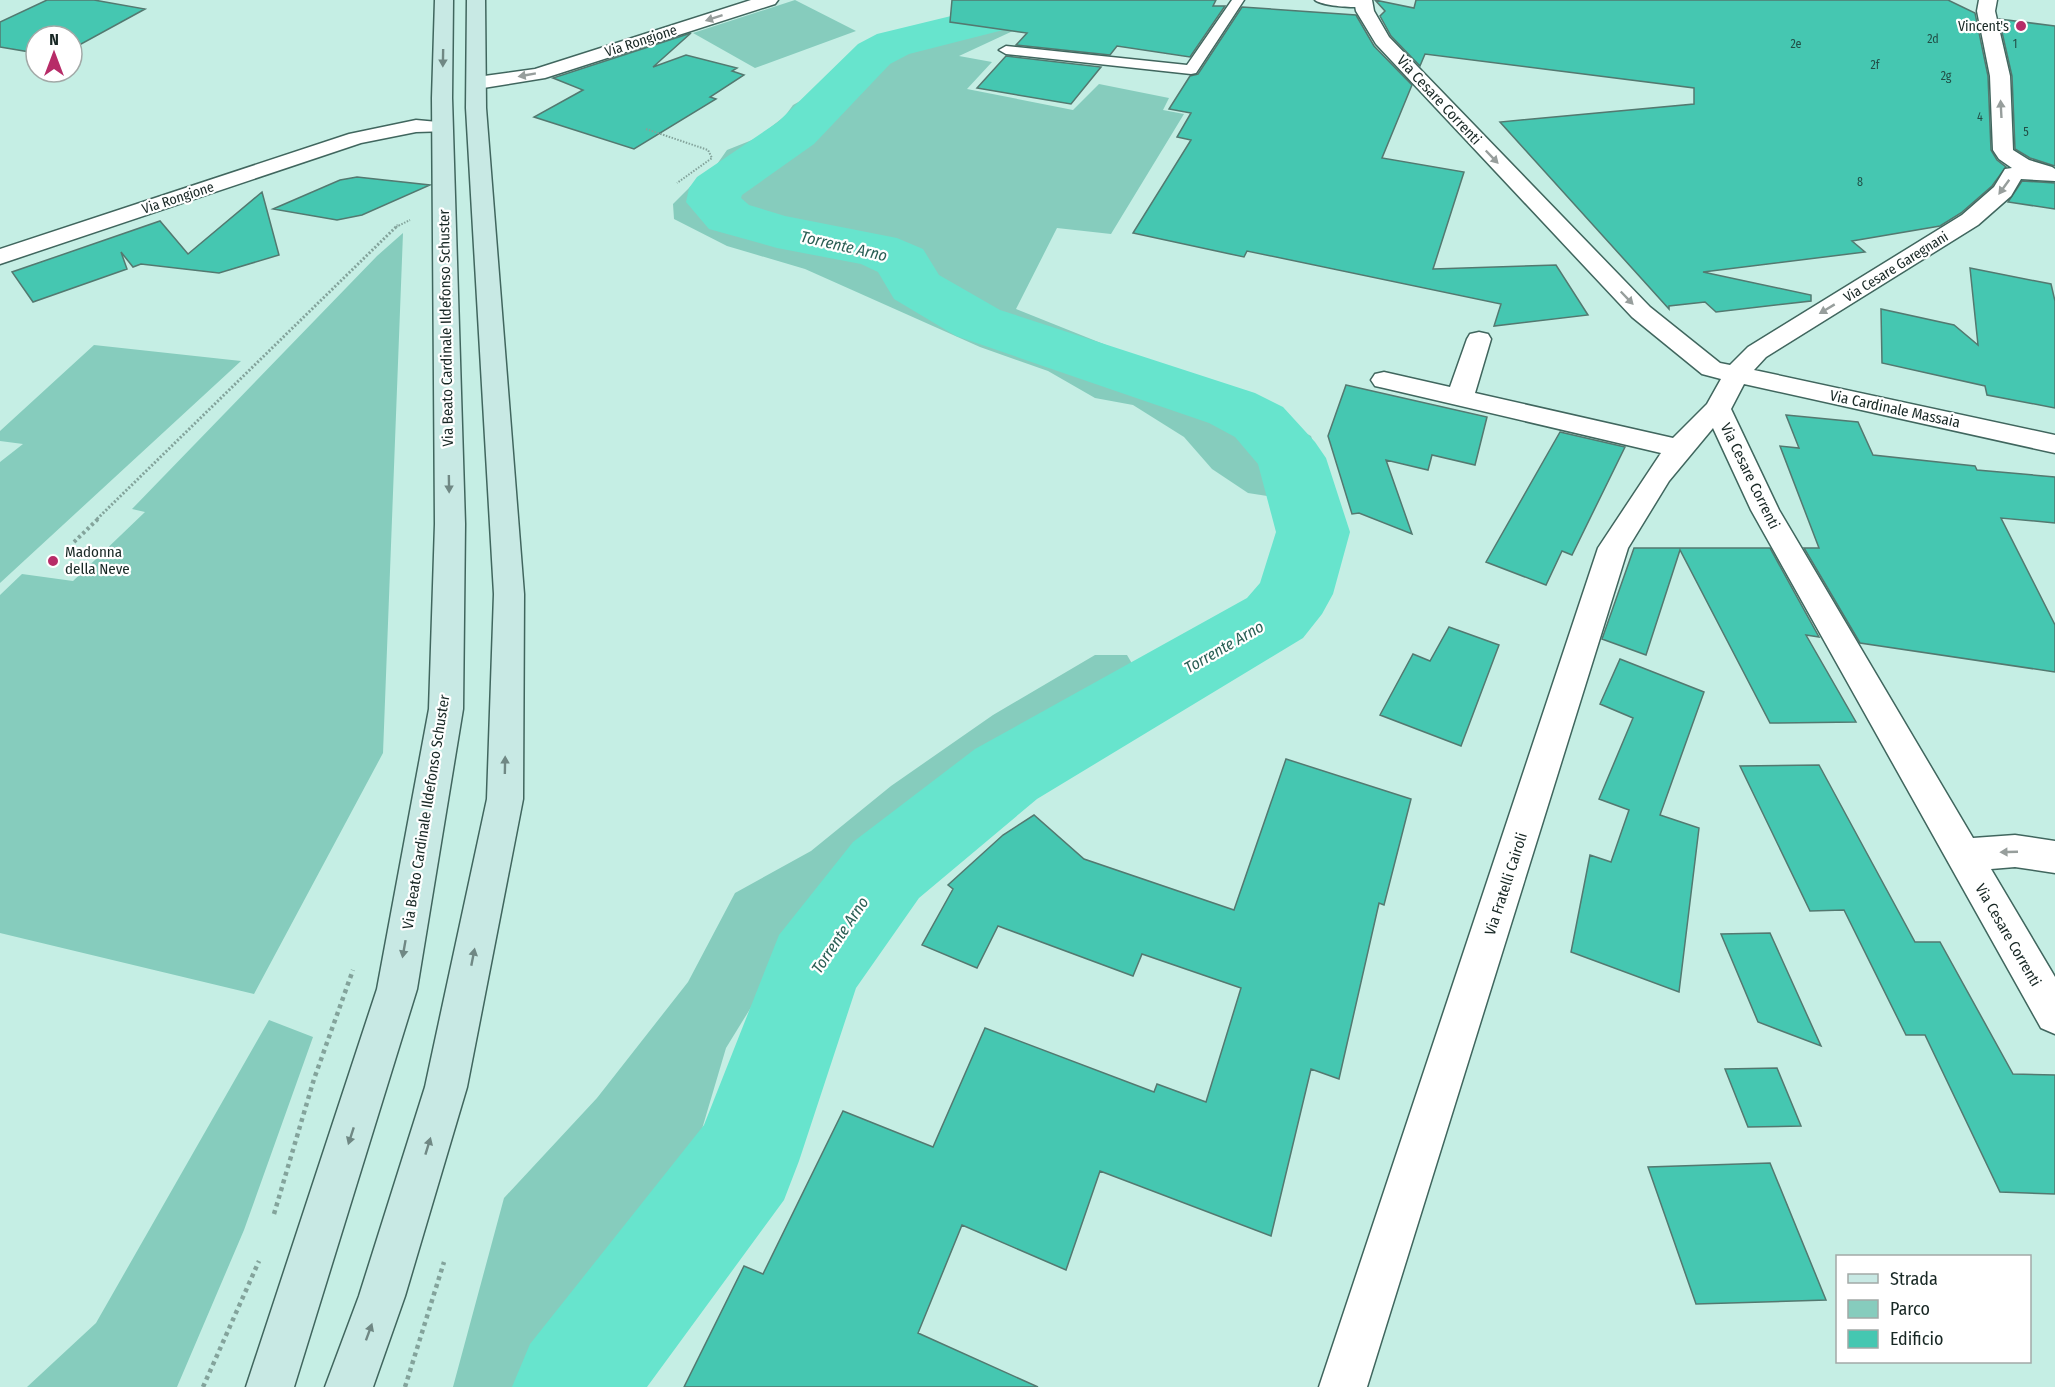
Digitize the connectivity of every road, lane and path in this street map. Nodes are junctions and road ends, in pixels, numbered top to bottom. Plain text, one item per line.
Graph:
1 (444, 0) edge
2 (476, 0) edge
3 (769, 0) edge
4 (1238, 0) edge
5 (1321, 0) edge
6 (1988, 0) edge
7 (1364, 2) edge
8 (1006, 50) dead end
9 (477, 83) junction
10 (442, 113) junction
11 (646, 129) dead end
12 (356, 138) junction
13 (2055, 175) edge
14 (677, 183) dead end
15 (415, 218) dead end
16 (398, 225) dead end
17 (415, 230) dead end
18 (0, 257) edge
19 (1479, 339) dead end
20 (1736, 374) junction
21 (1384, 380) dead end
22 (1460, 398) junction
23 (1718, 409) junction
24 (2055, 444) edge
25 (1677, 448) junction
26 (74, 542) dead end
27 (1962, 855) junction
28 (2055, 857) edge
29 (354, 966) dead end
30 (2055, 1015) edge
31 (272, 1221) dead end
32 (262, 1254) dead end
33 (203, 1387) edge
34 (270, 1387) edge
35 (349, 1387) edge
36 (1343, 1387) edge

1 -> 10 street, Via Beato Cardinale Ildefonso Schuster
2 - 9 street
3 -> 9 street, Via Rongione
4 - 8 lane
5 - 7 lane
13 -> 6 street, Via Cesare Garegnani
7 -> 20 street, Via Cesare Correnti
35 -> 9 street
10 - 12 street, Via Rongione
10 - 12 street, Via Rongione
10 -> 34 street, Via Beato Cardinale Ildefonso Schuster
11 - 14 path
12 - 18 street, Via Rongione
13 -> 20 street, Via Cesare Garegnani
15 - 17 path
16 - 26 path
19 - 22 street
20 - 23 street, Via Cesare Correnti
20 - 24 street, Via Cardinale Massaia
21 - 22 street
22 - 25 street
23 - 25 street, Via Fratelli Cairoli
23 - 27 street, Via Cesare Correnti
25 - 36 street, Via Fratelli Cairoli
28 -> 27 street
27 - 30 street, Via Cesare Correnti
29 - 31 path
32 - 33 path

